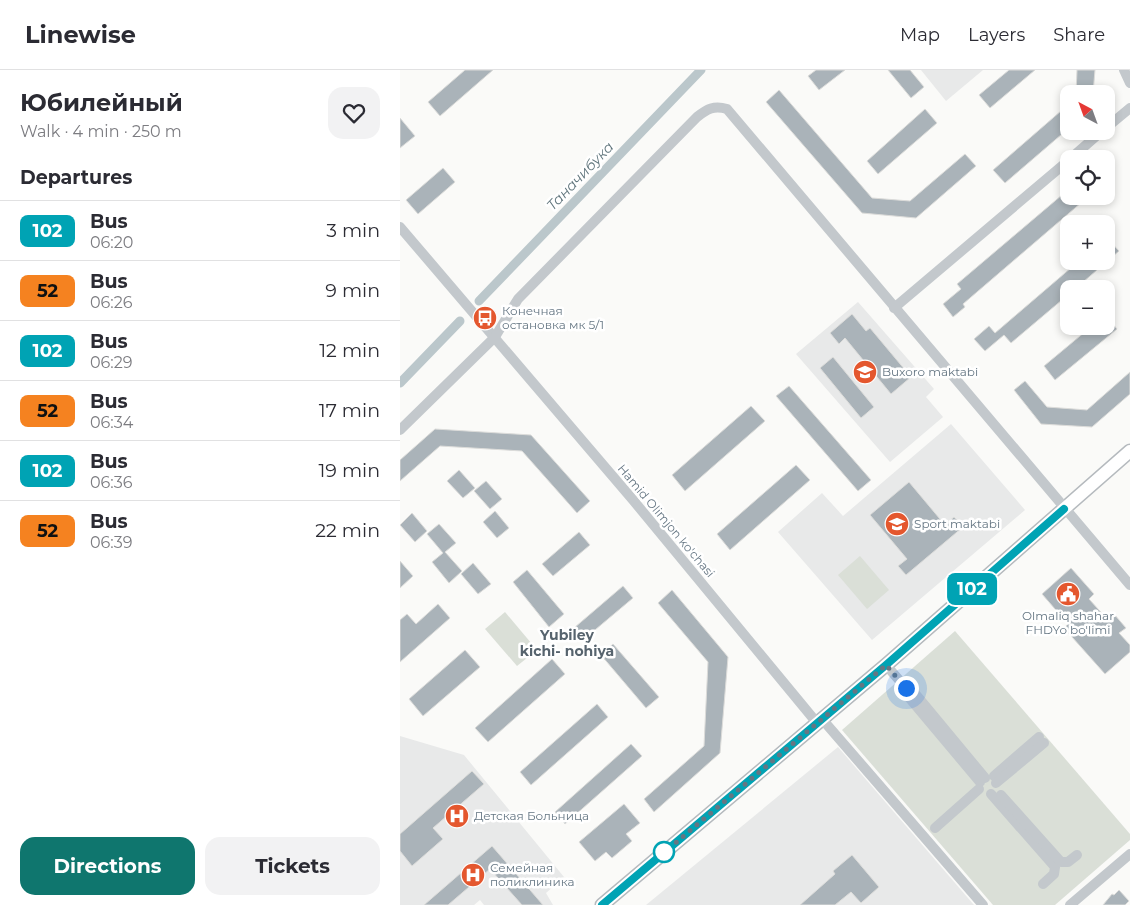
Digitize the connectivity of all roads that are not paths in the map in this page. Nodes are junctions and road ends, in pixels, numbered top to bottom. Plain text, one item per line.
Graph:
1 (1124, 70) edge
2 (1130, 83) edge
3 (1130, 108) edge
4 (1115, 120) edge
5 (1091, 140) edge
6 (1080, 150) edge
7 (1060, 167) edge
8 (400, 227) edge
9 (894, 308) junction
10 (495, 337) junction
11 (400, 430) edge
12 (1130, 451) edge
13 (1064, 509) junction
14 (1130, 584) edge
15 (886, 665) junction
16 (820, 721) junction
17 (1041, 740) dead end
18 (988, 786) junction
19 (938, 830) dead end
20 (1130, 854) edge
21 (1077, 855) dead end
22 (1043, 884) dead end
23 (602, 905) edge
24 (983, 905) edge
25 (1070, 905) edge

1 - 2 street
3 - 4 street
5 - 6 street
7 - 9 street
8 - 10 street, Hamid Olimjon ko'chasi
9 - 10 street
9 - 13 street
10 - 11 street
10 - 16 street, Hamid Olimjon ko'chasi
12 - 13 main road
13 - 14 street
13 - 15 main road
15 - 16 main road
15 - 18 street
16 - 23 main road
16 - 24 street, Hamid Olimjon ko'chasi
17 - 18 street
18 - 19 street
18 - 21 street
18 - 22 street
20 - 25 street

